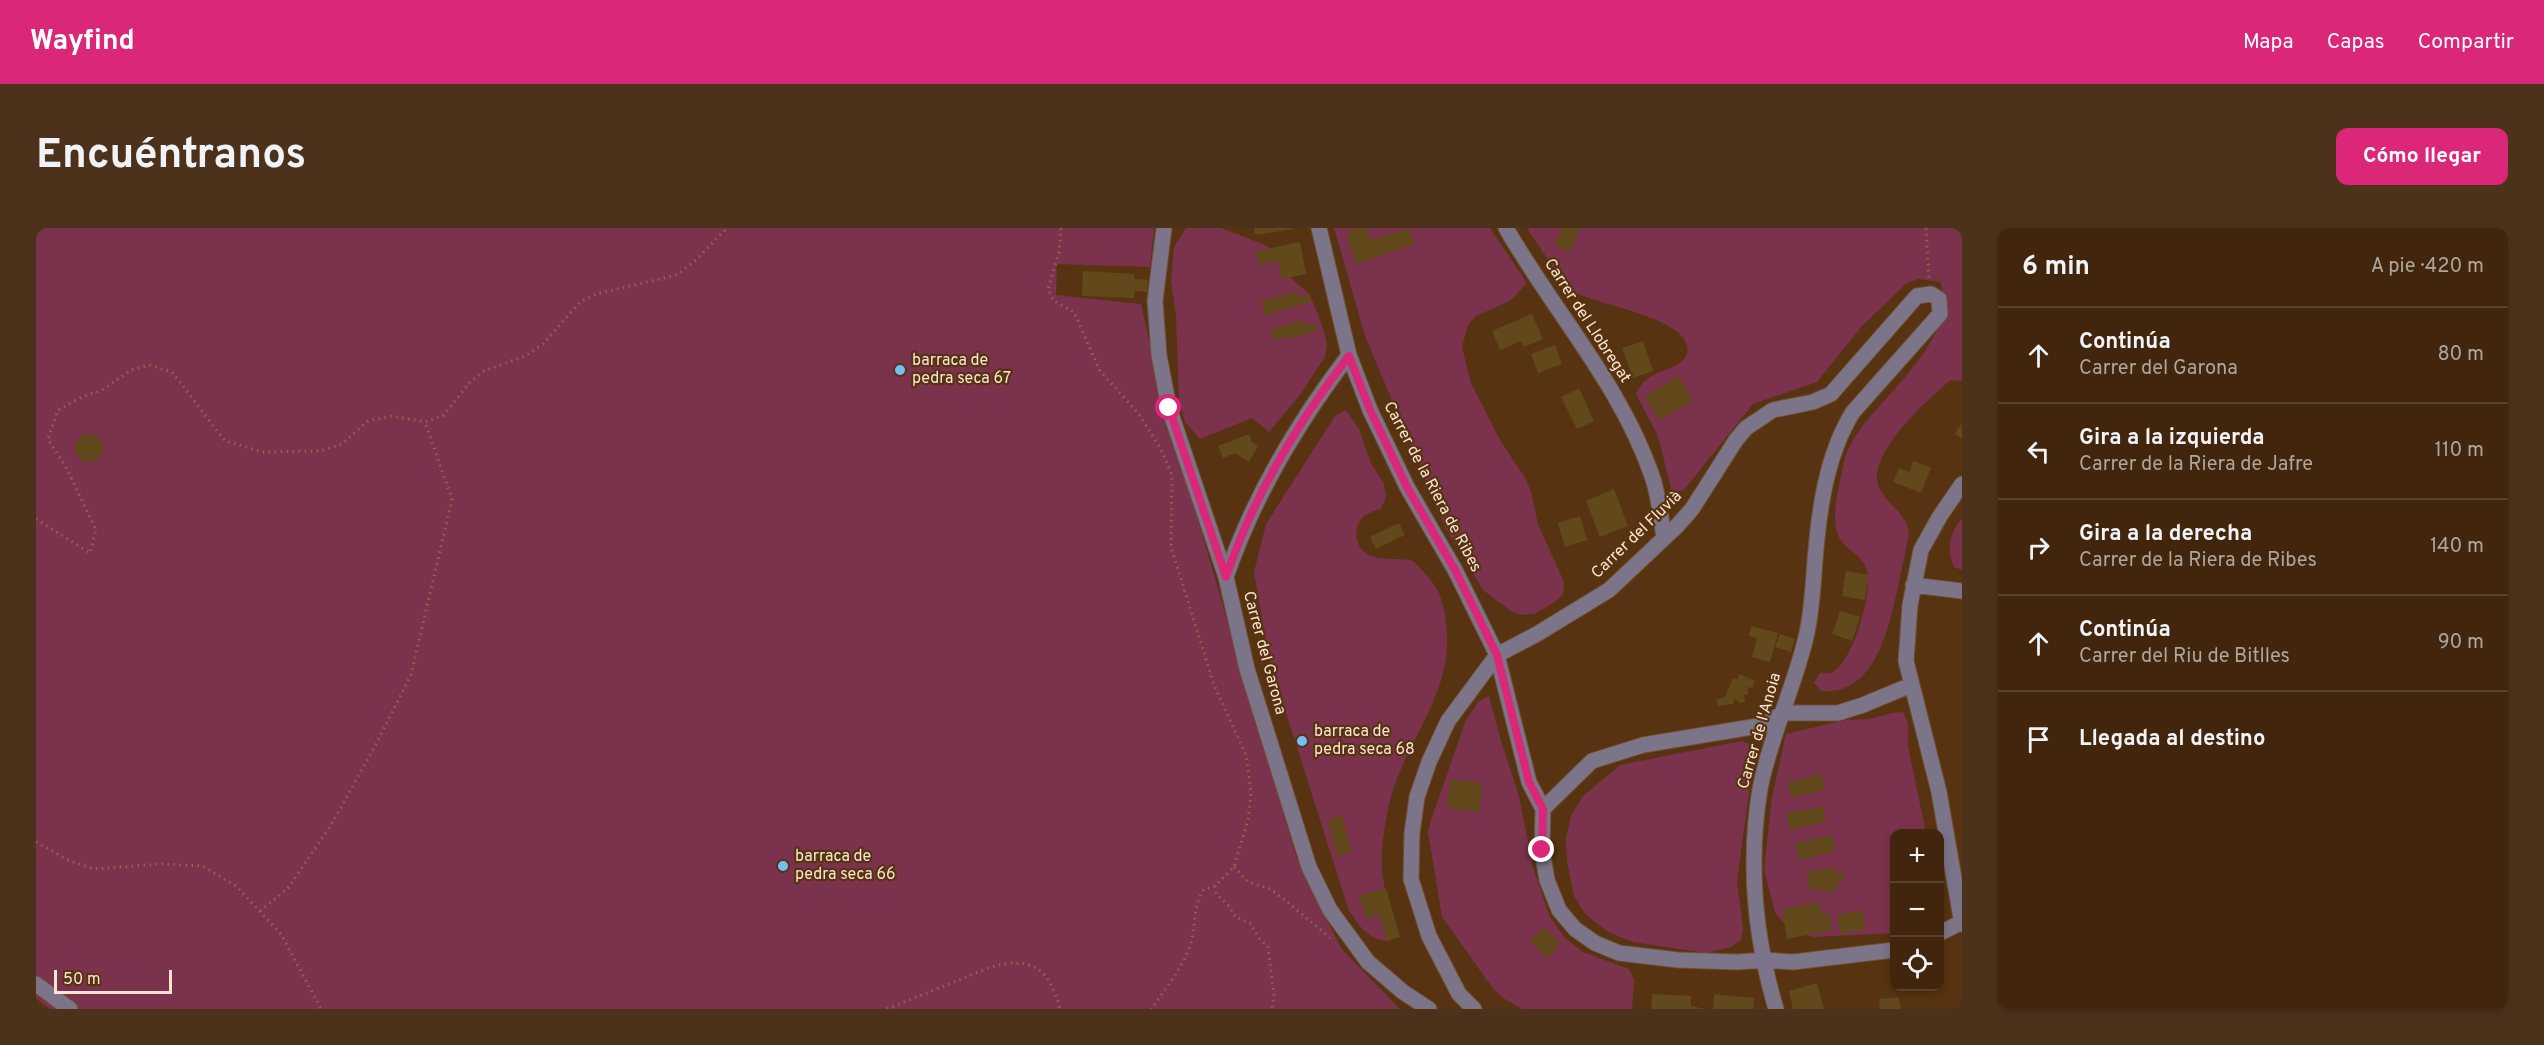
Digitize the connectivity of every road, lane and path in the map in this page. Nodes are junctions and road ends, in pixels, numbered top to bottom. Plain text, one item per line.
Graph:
1 (1061, 228) edge
2 (1164, 228) edge
3 (1319, 228) edge
4 (1506, 228) edge
5 (1926, 228) edge
6 (725, 229) edge
7 (1926, 293) junction
8 (1349, 356) junction
9 (1831, 394) junction
10 (1853, 412) junction
11 (424, 422) junction
12 (1962, 484) edge
13 (36, 519) edge
14 (1664, 538) junction
15 (1226, 577) junction
16 (1913, 585) junction
17 (1962, 591) edge
18 (1497, 655) junction
19 (1911, 685) junction
20 (1783, 712) junction
21 (1543, 809) junction
22 (36, 842) edge
23 (1234, 867) junction
24 (1215, 886) junction
25 (260, 911) junction
26 (1962, 922) edge
27 (1944, 931) edge
28 (1335, 943) dead end
29 (1890, 950) edge
30 (1764, 960) junction
31 (36, 984) edge
32 (70, 1009) edge
33 (321, 1009) edge
34 (887, 1009) edge
35 (1060, 1009) edge
36 (1151, 1009) edge
37 (1272, 1009) edge
38 (1429, 1009) edge
39 (1474, 1009) edge
40 (1776, 1009) edge

1 - 23 path
2 - 15 street, Carrer del Garona
3 - 8 street, Carrer de la Riera de Ribes
4 - 14 street, Carrer del Llobregat
5 - 7 path
6 - 11 path
7 - 9 street
7 - 10 street
8 - 15 street
8 - 18 street, Carrer de la Riera de Ribes
9 - 10 street
9 - 14 street, Carrer del Fluvià
10 - 20 street, Carrer de l'Anoia
11 - 13 path
11 - 25 path
12 - 16 street
14 - 18 street, Carrer del Fluvià
15 - 38 street, Carrer del Garona
16 - 17 street
16 - 19 street
18 - 21 street, Carrer de la Riera de Ribes
18 - 39 street
19 - 20 street
19 - 26 street
20 - 21 street
20 - 30 street, Carrer de l'Anoia
21 - 30 street
22 - 25 path
23 - 24 path
23 - 28 path
24 - 36 path
24 - 37 path
25 - 33 path
26 - 27 street
29 - 30 street
30 - 40 street, Carrer de l'Anoia
31 - 32 street
34 - 35 path

